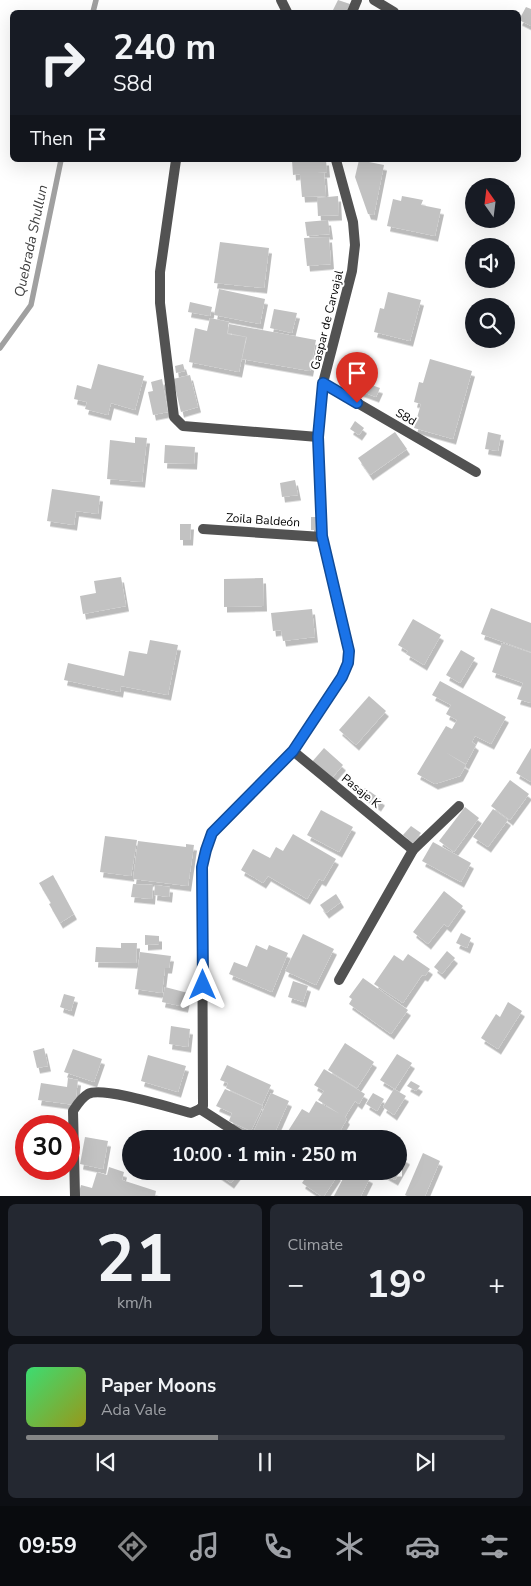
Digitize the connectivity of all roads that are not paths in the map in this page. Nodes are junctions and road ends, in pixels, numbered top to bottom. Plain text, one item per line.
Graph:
1 (374, 0) edge
2 (391, 10) edge
3 (176, 162) edge
4 (337, 162) edge
5 (323, 383) junction
6 (318, 437) junction
7 (476, 472) dead end
8 (203, 529) dead end
9 (322, 536) junction
10 (293, 751) junction
11 (459, 806) dead end
12 (413, 850) junction
13 (339, 980) dead end
14 (200, 1109) junction
15 (233, 1130) edge
16 (76, 1196) edge

1 - 2 street
3 - 6 street
4 - 5 street, Gaspar de Carvajal
5 - 6 street, Gaspar de Carvajal
5 - 7 street, S8d
6 - 9 street, Gaspar de Carvajal
8 - 9 street, Zoila Baldeón
9 - 10 street, Gaspar de Carvajal
10 - 12 street, Pasaje K
10 - 14 street, Gaspar de Carvajal
11 - 12 street
12 - 13 street
14 - 15 street
14 - 16 street

